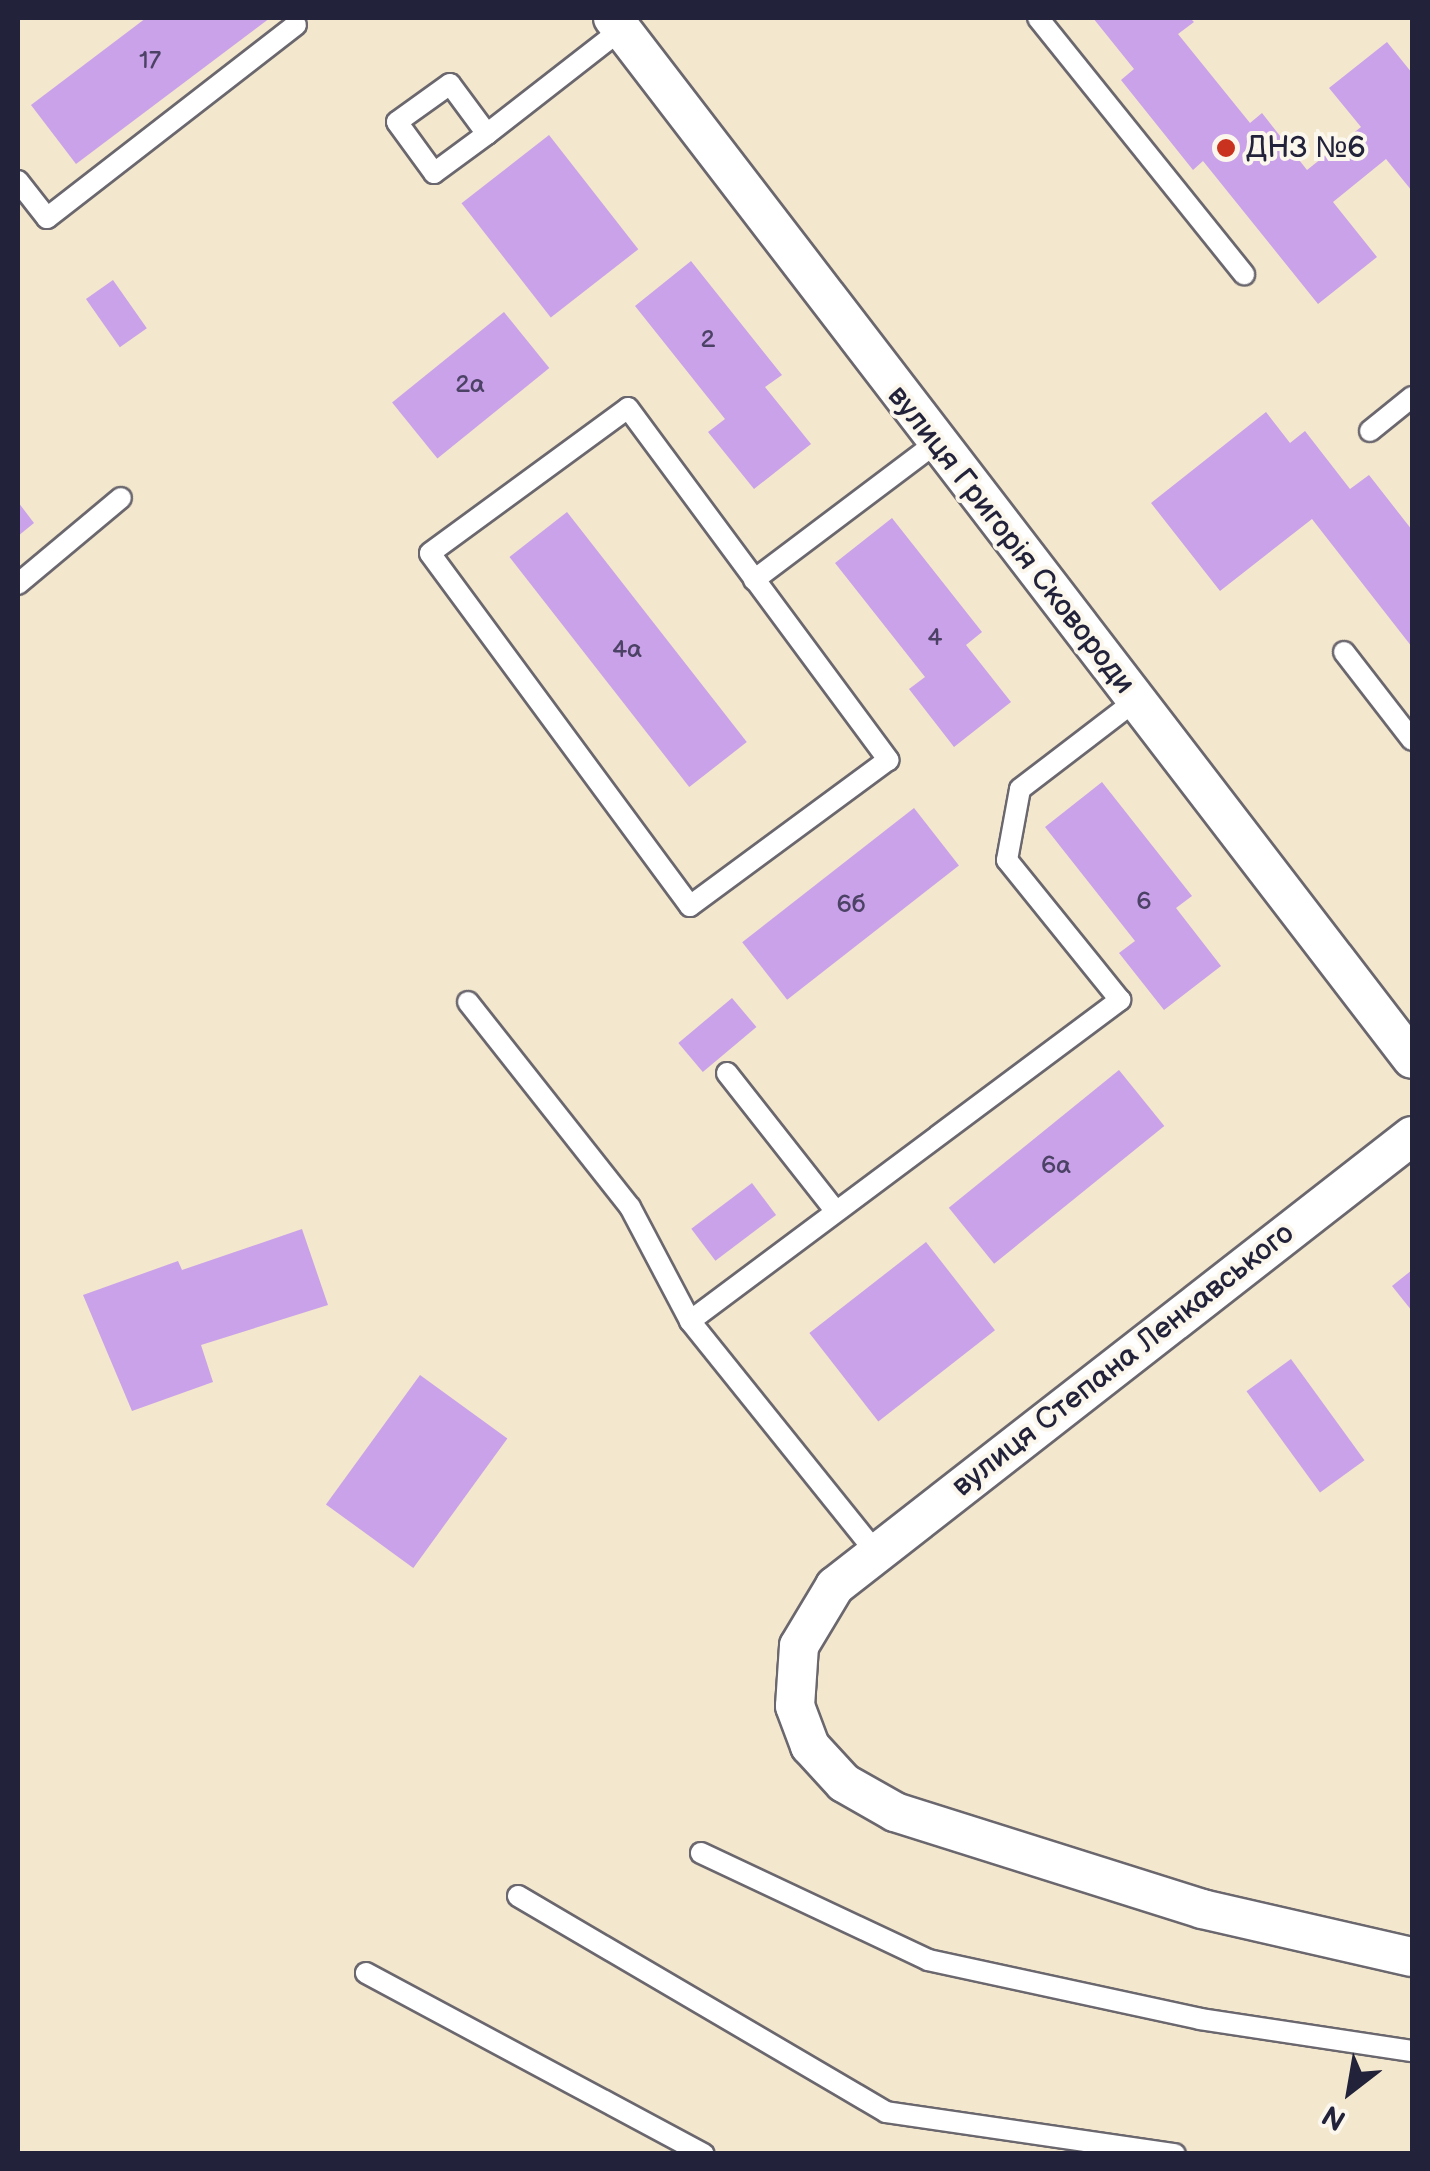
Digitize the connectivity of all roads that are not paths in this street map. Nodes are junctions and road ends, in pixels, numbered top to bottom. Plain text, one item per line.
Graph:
1 (1038, 18) edge
2 (617, 23) edge
3 (296, 26) dead end
4 (487, 134) junction
5 (18, 181) edge
6 (1244, 274) dead end
7 (1412, 397) edge
8 (1370, 430) dead end
9 (936, 443) junction
10 (121, 498) dead end
11 (754, 580) junction
12 (18, 584) edge
13 (1344, 652) dead end
14 (1134, 701) junction
15 (1412, 740) edge
16 (468, 1002) dead end
17 (1412, 1059) edge
18 (727, 1073) dead end
19 (1412, 1136) edge
20 (834, 1209) junction
21 (690, 1321) junction
22 (875, 1550) junction
23 (701, 1852) dead end
24 (518, 1896) dead end
25 (1412, 1957) edge
26 (366, 1973) dead end
27 (1412, 2051) edge
28 (704, 2154) edge
29 (1175, 2154) edge

1 - 6 lane
2 - 4 lane
2 - 9 street, вулиця Григорія Сковороди
3 - 5 lane
4 - 4 lane
7 - 8 lane
9 - 11 lane
9 - 14 street, вулиця Григорія Сковороди
10 - 12 lane
11 - 11 lane
13 - 15 lane
14 - 17 street, вулиця Григорія Сковороди
14 - 20 lane
16 - 21 lane
18 - 20 lane
19 - 22 street, вулиця Степана Ленкавського
20 - 21 lane
21 - 22 lane
22 - 25 street, вулиця Степана Ленкавського
23 - 27 lane
24 - 29 lane
26 - 28 lane

